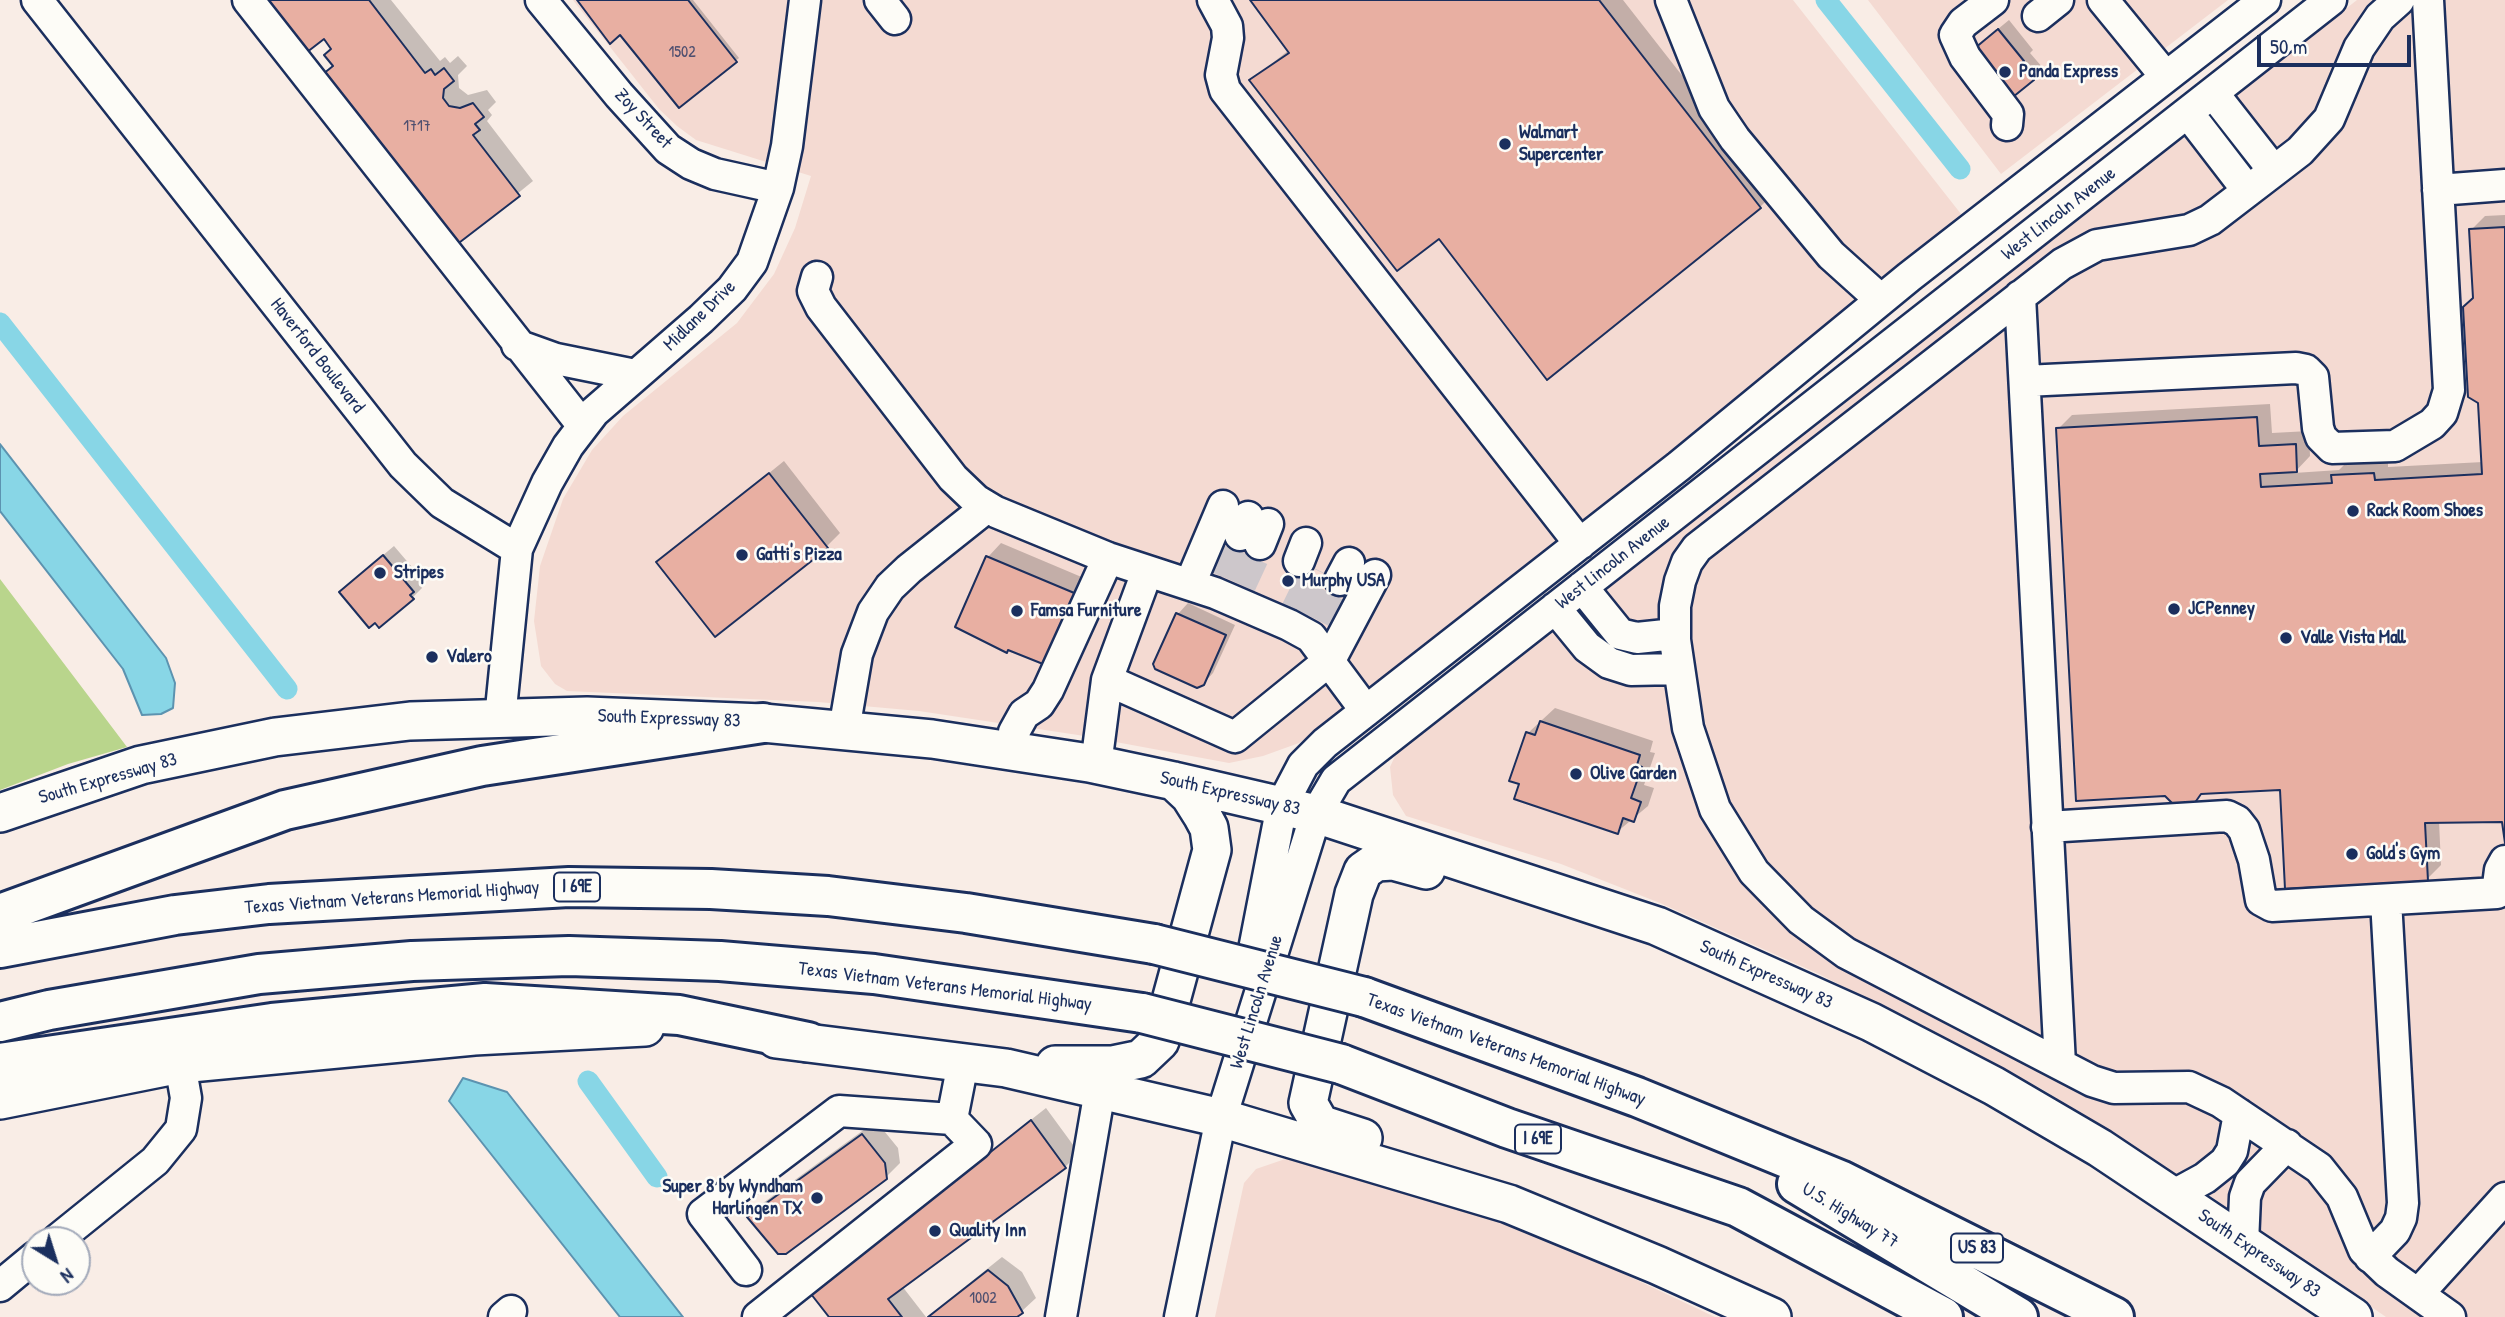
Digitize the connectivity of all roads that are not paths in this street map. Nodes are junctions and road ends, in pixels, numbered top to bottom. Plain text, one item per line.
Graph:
1 (37, 0) edge
2 (248, 0) edge
3 (541, 0) edge
4 (805, 0) edge
5 (1213, 0) edge
6 (1671, 0) edge
7 (1993, 0) edge
8 (2103, 0) edge
9 (2265, 0) edge
10 (2331, 0) edge
11 (2399, 0) edge
12 (2428, 0) edge
13 (2166, 77) junction
14 (2213, 93) junction
15 (2188, 113) junction
16 (2007, 125) dead end
17 (2274, 171) junction
18 (2505, 186) edge
19 (778, 188) junction
20 (2438, 190) junction
21 (2248, 191) junction
22 (817, 277) dead end
23 (2020, 296) junction
24 (1881, 300) junction
25 (517, 345) junction
26 (635, 375) junction
27 (2025, 381) junction
28 (583, 426) junction
29 (988, 507) junction
30 (1580, 544) junction
31 (517, 549) junction
32 (1108, 558) junction
33 (1147, 572) junction
34 (1582, 587) junction
35 (1260, 604) junction
36 (1555, 608) junction
37 (1675, 634) junction
38 (1330, 660) junction
39 (1678, 669) junction
40 (1107, 680) junction
41 (1366, 711) junction
42 (500, 719) junction
43 (763, 723) junction
44 (844, 730) junction
45 (1012, 751) junction
46 (1096, 765) junction
47 (1174, 781) junction
48 (1299, 809) junction
49 (0, 813) edge
50 (2047, 827) junction
51 (2505, 861) edge
52 (2386, 900) junction
53 (1612, 913) junction
54 (0, 914) edge
55 (0, 948) edge
56 (0, 1022) edge
57 (808, 1042) junction
58 (0, 1063) edge
59 (962, 1063) junction
60 (2060, 1064) junction
61 (180, 1065) junction
62 (1006, 1069) junction
63 (1100, 1090) junction
64 (0, 1100) edge
65 (2239, 1114) junction
66 (1681, 1115) junction
67 (1221, 1118) junction
68 (952, 1119) junction
69 (2287, 1145) junction
70 (2172, 1196) junction
71 (2505, 1198) edge
72 (1509, 1204) junction
73 (1738, 1207) junction
74 (74, 1226) edge
75 (2243, 1243) junction
76 (2370, 1257) junction
77 (21, 1269) edge
78 (746, 1270) dead end
79 (0, 1286) edge
80 (2418, 1294) junction
81 (758, 1317) edge
82 (1061, 1317) edge
83 (1180, 1317) edge
84 (1772, 1317) edge
85 (1898, 1317) edge
86 (1943, 1317) edge
87 (2018, 1317) edge
88 (2114, 1317) edge
89 (2353, 1317) edge
90 (2450, 1317) edge

1 - 31 street, Haverford Boulevard
2 - 25 street
3 - 19 street, Zoy Street
4 - 19 street, Midlane Drive
5 - 30 street
6 - 24 street
7 - 16 street
8 - 13 street
9 - 13 street, West Lincoln Avenue
10 - 14 street, West Lincoln Avenue
11 - 17 street
12 - 20 street
13 - 24 street, West Lincoln Avenue
14 - 15 street, West Lincoln Avenue
14 - 17 street
15 - 21 street
15 - 34 street, West Lincoln Avenue
17 - 21 street
18 - 20 street
19 - 26 street, Midlane Drive
20 - 27 street
21 - 23 street
22 - 29 street
23 - 27 street
23 - 37 street
24 - 30 street, West Lincoln Avenue
25 - 26 street
25 - 28 street
26 - 28 street, Midlane Drive
27 - 50 street
28 - 31 street, Midlane Drive
29 - 32 street
29 - 44 street
30 - 41 street, West Lincoln Avenue
31 - 42 street
32 - 33 street
32 - 45 street
33 - 35 street
33 - 40 street
34 - 36 street, West Lincoln Avenue
34 - 37 street
35 - 38 street
35 - 38 street
36 - 39 street
36 - 48 street, West Lincoln Avenue
37 - 39 street
38 - 40 street
38 - 41 street
39 - 60 street
40 - 46 street
41 - 48 street, West Lincoln Avenue
42 - 43 main road, South Expressway 83
42 - 49 main road, South Expressway 83
43 - 44 main road, South Expressway 83
43 - 54 highway
44 - 45 main road, South Expressway 83
45 - 46 main road, South Expressway 83
46 - 47 main road, South Expressway 83
47 - 48 main road, South Expressway 83
47 - 62 main road
48 - 53 main road, South Expressway 83
48 - 67 street, West Lincoln Avenue
50 - 52 street
50 - 60 street
51 - 52 street
52 - 76 street
53 - 70 main road, South Expressway 83
53 - 72 main road
55 - 66 highway, Texas Vietnam Veterans Memorial Highway / I 69E, bridge
56 - 73 highway, Texas Vietnam Veterans Memorial Highway / I 69E, bridge
57 - 58 highway
57 - 59 main road
57 - 61 main road
59 - 62 main road
59 - 68 street
60 - 65 street
61 - 64 main road
61 - 74 street
62 - 63 main road
63 - 67 main road
63 - 82 street
65 - 69 street
65 - 70 street
66 - 87 highway, U.S. Highway 77 / I 69E
66 - 88 highway, US 83
67 - 72 main road
67 - 83 street, West Lincoln Avenue
68 - 78 street
68 - 81 street
69 - 75 street
69 - 76 street
70 - 75 main road, South Expressway 83
71 - 80 street
72 - 84 main road
73 - 85 highway
73 - 86 highway, I 69E
75 - 89 main road, South Expressway 83
76 - 80 street
77 - 79 street
80 - 90 street

